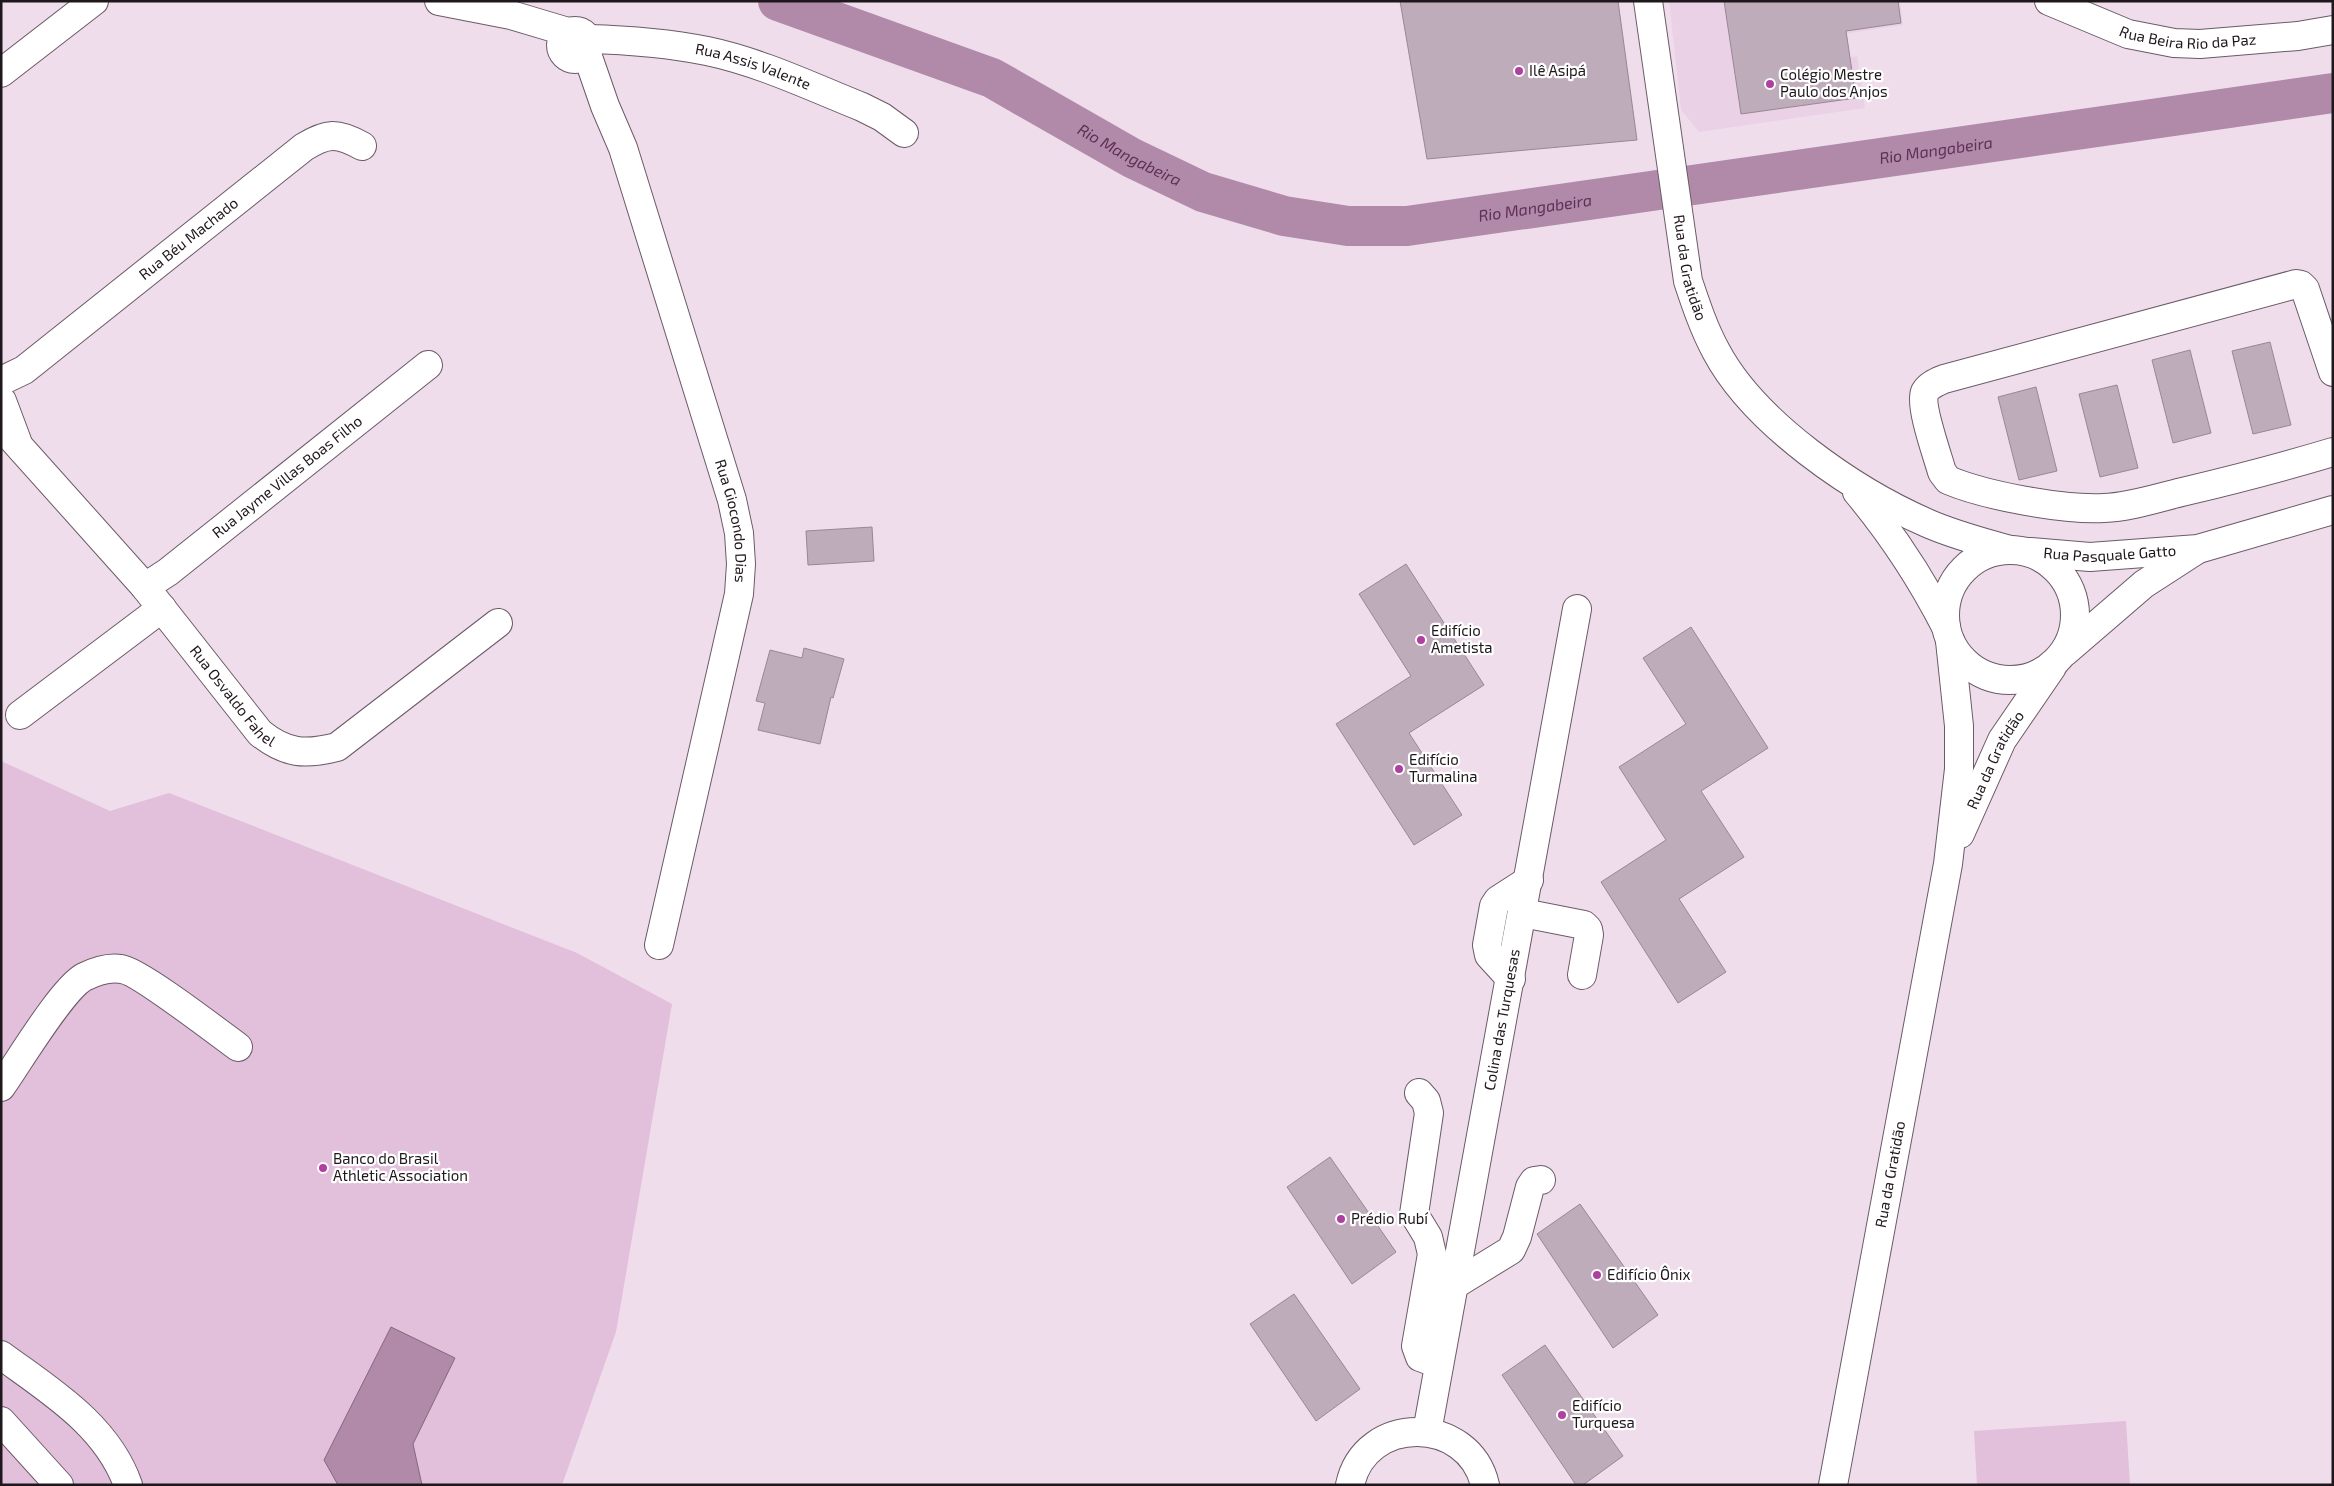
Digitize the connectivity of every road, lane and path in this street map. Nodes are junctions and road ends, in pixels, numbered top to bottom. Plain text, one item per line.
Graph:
1 (94, 1) edge
2 (439, 1) edge
3 (1648, 1) edge
4 (2049, 1) edge
5 (2333, 30) edge
6 (575, 47) junction
7 (1, 73) edge
8 (904, 133) dead end
9 (362, 146) dead end
10 (2323, 310) edge
11 (2330, 357) edge
12 (428, 366) dead end
13 (5, 390) edge
14 (10, 435) edge
15 (2333, 452) edge
16 (1844, 478) junction
17 (2333, 510) edge
18 (2198, 549) junction
19 (2016, 551) junction
20 (145, 587) junction
21 (162, 608) junction
22 (1577, 609) dead end
23 (498, 623) dead end
24 (1948, 634) junction
25 (2058, 659) junction
26 (20, 715) dead end
27 (1948, 864) junction
28 (1529, 880) junction
29 (1523, 913) junction
30 (659, 945) dead end
31 (1582, 975) dead end
32 (1511, 978) junction
33 (238, 1047) dead end
34 (1, 1087) edge
35 (1419, 1092) dead end
36 (1542, 1180) dead end
37 (1427, 1285) junction
38 (1454, 1287) junction
39 (1, 1355) edge
40 (1439, 1364) junction
41 (1, 1421) edge
42 (1427, 1432) junction
43 (59, 1485) edge
44 (128, 1485) edge
45 (1350, 1485) edge
46 (1485, 1485) edge
47 (1832, 1485) edge

1 - 7 street
2 - 6 street, Rua Giocondo Dias
3 - 16 street, Rua da Gratidão
4 - 5 street, Rua Beira Rio da Paz
6 - 8 street, Rua Assis Valente
6 - 30 street, Rua Giocondo Dias
9 - 13 street, Rua Béu Machado
10 - 11 street
10 - 15 street
12 - 20 street, Rua Jayme Villas Boas Filho
13 - 14 street, Rua Osvaldo Fahel
14 - 20 street, Rua Osvaldo Fahel
16 - 19 street, Rua da Gratidão
16 - 24 street, Rua da Gratidão
17 - 18 street, Rua Pasquale Gatto
18 - 19 street, Rua Pasquale Gatto
18 - 25 street, Rua Pasquale Gatto
19 - 24 street
19 - 25 street
20 - 21 street, Rua Osvaldo Fahel
21 - 23 street, Rua Osvaldo Fahel
21 - 26 street
22 - 28 street, Colina das Turquesas
24 - 25 street
24 - 27 street, Rua da Gratidão
25 - 27 street, Rua da Gratidão
27 - 47 street, Rua da Gratidão
28 - 29 street, Colina das Turquesas
28 - 32 street
29 - 31 street
29 - 32 street, Colina das Turquesas
32 - 38 street, Colina das Turquesas
33 - 34 street
35 - 37 street
36 - 38 street
37 - 38 street
37 - 40 street
38 - 40 street, Colina das Turquesas
39 - 44 street
40 - 42 street, Colina das Turquesas
41 - 43 street
42 - 45 street
42 - 46 street

